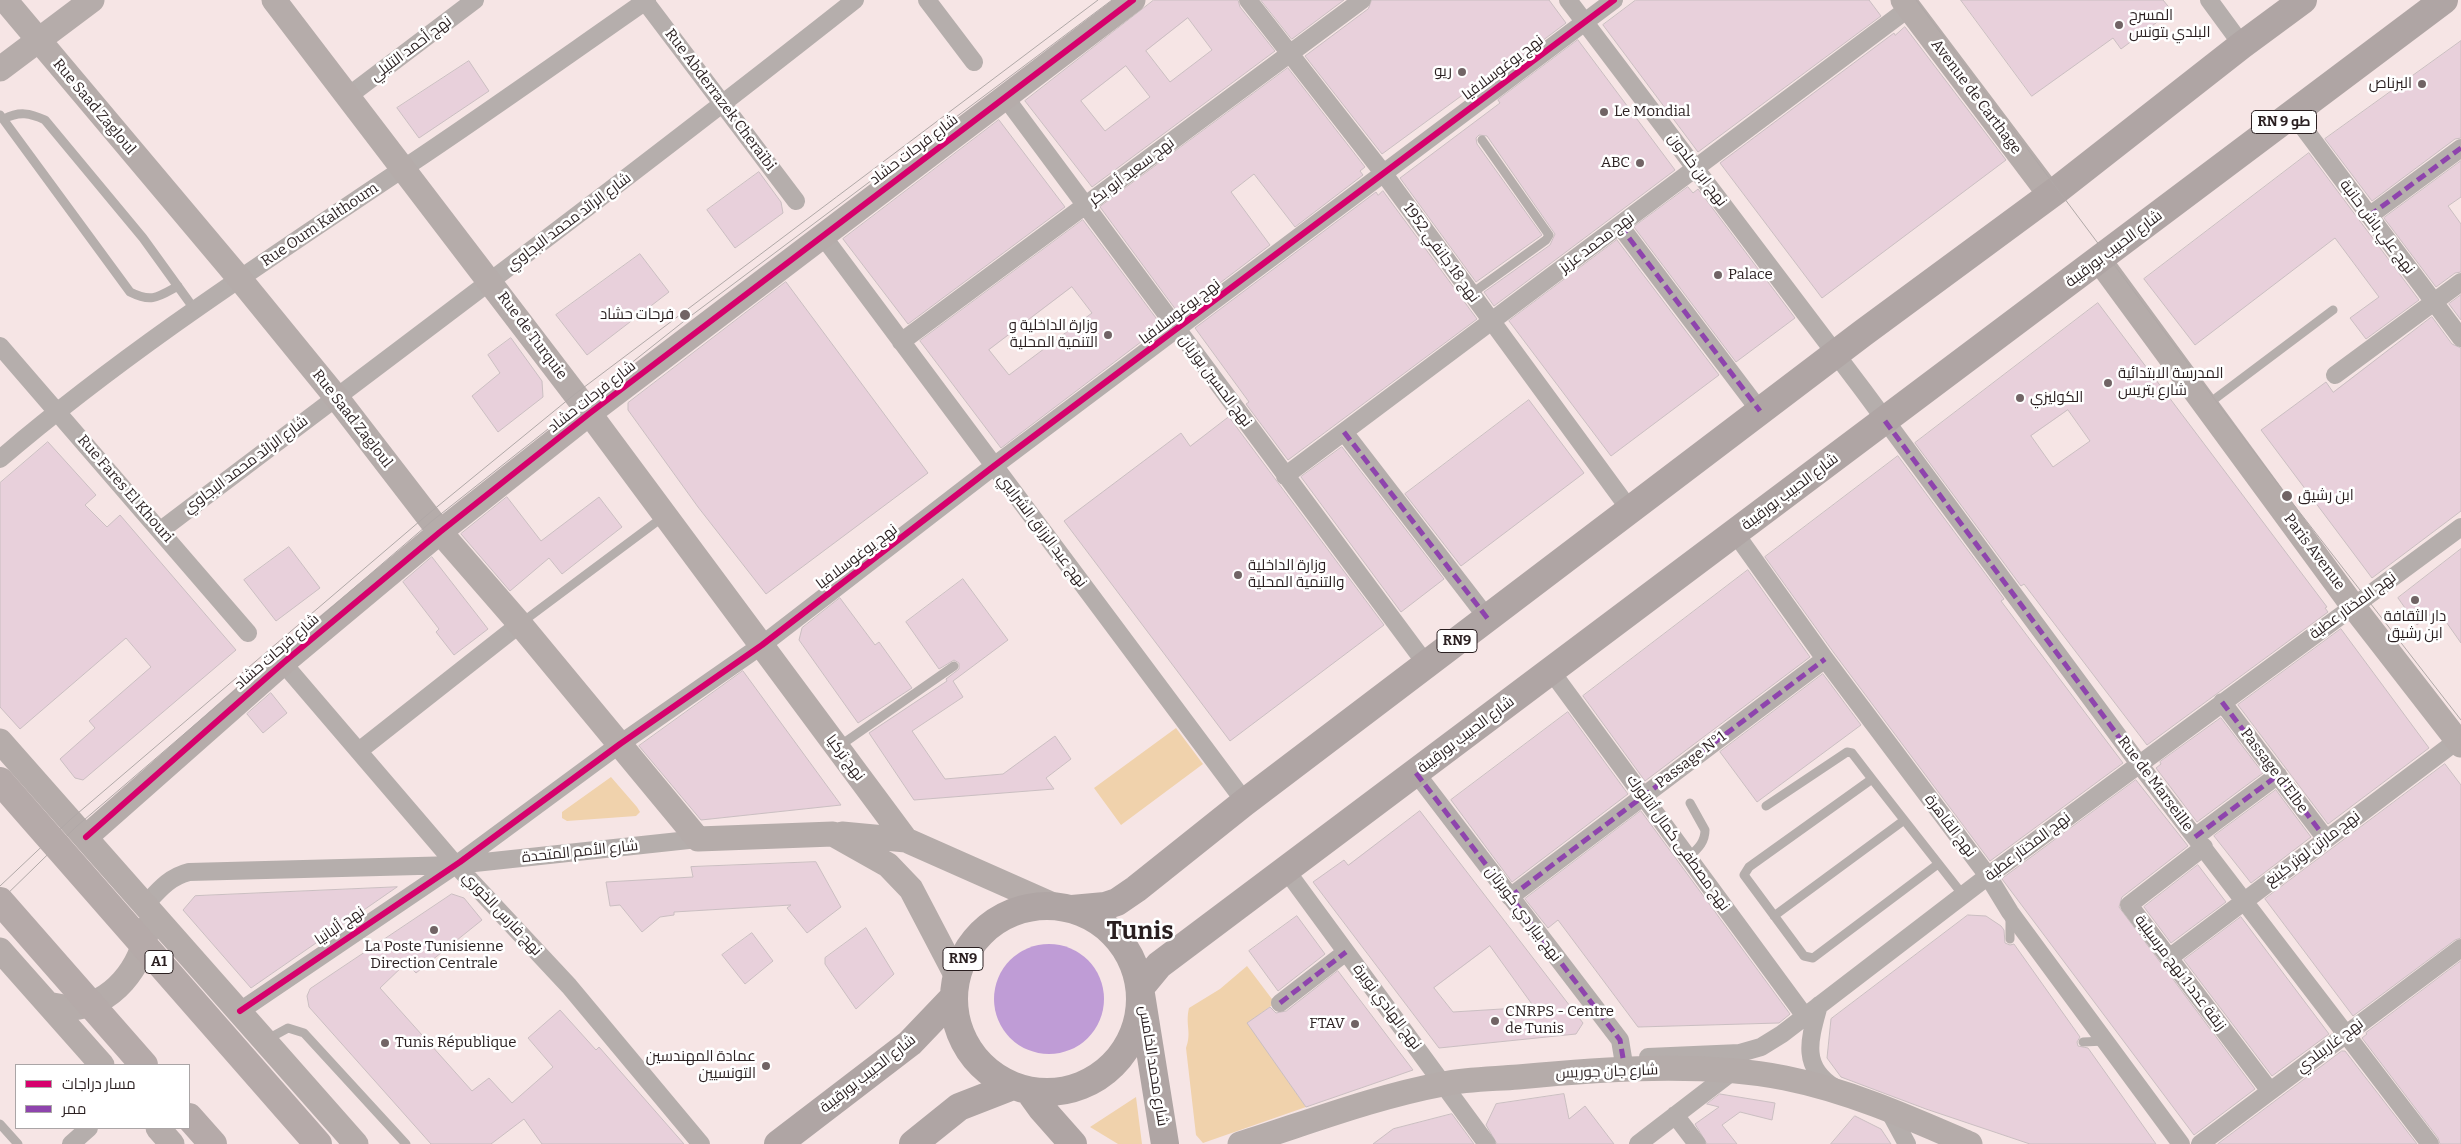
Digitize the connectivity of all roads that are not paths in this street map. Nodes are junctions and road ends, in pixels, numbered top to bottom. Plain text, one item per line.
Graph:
1 (5, 0) edge
2 (92, 0) edge
3 (274, 0) edge
4 (475, 0) edge
5 (645, 0) edge
6 (854, 0) edge
7 (927, 0) edge
8 (1133, 0) edge
9 (1248, 0) edge
10 (1362, 0) edge
11 (1568, 0) edge
12 (1614, 0) edge
13 (2209, 0) edge
14 (2303, 0) edge
15 (2444, 0) edge
16 (1906, 4) edge
17 (1585, 22) junction
18 (38, 41) junction
19 (2242, 45) junction
20 (1290, 54) junction
21 (974, 62) dead end
22 (0, 69) edge
23 (347, 97) junction
24 (1008, 101) junction
25 (723, 104) junction
26 (2294, 115) junction
27 (2, 117) edge
28 (1482, 140) dead end
29 (2461, 148) edge
30 (1696, 168) junction
31 (404, 169) junction
32 (1384, 174) junction
33 (2050, 195) junction
34 (796, 201) dead end
35 (1086, 206) junction
36 (2369, 216) junction
37 (1620, 226) junction
38 (822, 235) junction
39 (2100, 260) junction
40 (239, 278) junction
41 (491, 282) junction
42 (2461, 282) edge
43 (178, 286) junction
44 (1471, 294) junction
45 (2432, 302) junction
46 (196, 310) junction
47 (2333, 310) dead end
48 (1492, 322) junction
49 (1177, 330) junction
50 (2461, 338) edge
51 (900, 342) junction
52 (0, 346) edge
53 (1830, 347) junction
54 (2335, 375) dead end
55 (336, 397) junction
56 (2206, 406) junction
57 (57, 410) junction
58 (1760, 412) junction
59 (590, 413) junction
60 (1886, 421) junction
61 (1344, 432) junction
62 (0, 460) edge
63 (994, 466) junction
64 (1285, 476) junction
65 (1630, 510) junction
66 (665, 515) junction
67 (2461, 526) edge
68 (161, 530) junction
69 (440, 532) junction
70 (1735, 533) junction
71 (2353, 606) junction
72 (1488, 619) junction
73 (520, 624) junction
74 (248, 633) dead end
75 (762, 645) junction
76 (1825, 659) junction
77 (283, 663) junction
78 (1426, 664) junction
79 (954, 666) dead end
80 (1551, 671) junction
81 (784, 675) joint
82 (2222, 702) junction
83 (0, 741) edge
84 (2459, 742) edge
85 (620, 744) junction
86 (837, 747) junction
87 (360, 750) junction
88 (2139, 764) junction
89 (1416, 772) junction
90 (2278, 775) junction
91 (1872, 780) junction
92 (0, 781) edge
93 (1643, 796) junction
94 (1245, 802) junction
95 (1690, 803) dead end
96 (1766, 806) dead end
97 (1903, 821) junction
98 (833, 834) junction
99 (86, 838) junction
100 (698, 839) junction
101 (2326, 839) junction
102 (906, 840) junction
103 (2200, 842) junction
104 (1688, 858) junction
105 (456, 864) junction
106 (1938, 864) junction
107 (1286, 870) junction
108 (1988, 876) junction
109 (1963, 895) junction
110 (1510, 897) junction
111 (0, 900) edge
112 (2244, 901) junction
113 (145, 904) junction
114 (1064, 908) junction
115 (2010, 912) junction
116 (1774, 916) junction
117 (2010, 939) dead end
118 (2461, 948) edge
119 (0, 950) edge
120 (1346, 952) junction
121 (2169, 958) junction
122 (955, 986) junction
123 (1140, 988) junction
124 (1280, 1003) dead end
125 (48, 1004) junction
126 (1819, 1005) junction
127 (240, 1011) junction
128 (1804, 1015) junction
129 (2345, 1035) junction
130 (266, 1040) junction
131 (2105, 1041) junction
132 (2084, 1042) dead end
133 (1623, 1058) junction
134 (101, 1064) edge
135 (143, 1064) edge
136 (1733, 1071) junction
137 (1559, 1073) junction
138 (1444, 1084) junction
139 (1021, 1089) junction
140 (2270, 1091) junction
141 (1841, 1092) junction
142 (1888, 1109) junction
143 (1676, 1115) junction
144 (190, 1118) edge
145 (0, 1124) edge
146 (88, 1129) edge
147 (159, 1129) edge
148 (1068, 1142) edge
149 (1643, 1143) edge
150 (18, 1144) edge
151 (71, 1144) edge
152 (172, 1144) edge
153 (213, 1144) edge
154 (318, 1144) edge
155 (356, 1144) edge
156 (406, 1144) edge
157 (701, 1144) edge
158 (778, 1144) edge
159 (913, 1144) edge
160 (1165, 1144) edge
161 (1240, 1144) edge
162 (1487, 1144) edge
163 (1698, 1144) edge
164 (1908, 1144) edge
165 (1970, 1144) edge
166 (2181, 1144) edge
167 (2200, 1144) edge
168 (2430, 1144) edge

1 - 18 street, Rue Saad Zagloul
2 - 18 street
3 - 23 street, Rue de Turquie
4 - 23 street, نهج أحمد التليلي
5 - 25 street, Rue Abderrazek Cheraïbi
5 - 31 street, Rue Oum Kalthoum
6 - 25 street, شارع الرائد محمد البجاوي
7 - 21 street
8 - 24 street, شارع فرحات حشاد
9 - 20 street, نهج 18 جانفي 1952
10 - 20 street, نهج سعيد أبو بكر
11 - 17 street, نهج ابن خلدون
12 - 17 street, نهج يوغوسلافيا
13 - 19 street
14 - 19 main road
15 - 26 main road, شارع الحبيب بورقيبة / RN 9 طو
16 - 30 street, نهج محمد عزيز
16 - 33 street, Avenue de Carthage
17 - 30 street, نهج ابن خلدون
17 - 32 street, نهج يوغوسلافيا
18 - 22 street
18 - 40 street, Rue Saad Zagloul
19 - 33 main road
20 - 32 street, نهج 18 جانفي 1952
20 - 35 street, نهج سعيد أبو بكر
23 - 31 street, Rue de Turquie
24 - 35 street, نهج الحسين بوزيان
24 - 38 street, شارع فرحات حشاد
25 - 34 street, Rue Abderrazek Cheraïbi
25 - 41 street, شارع الرائد محمد البجاوي
26 - 36 street, نهج علي باش حانبة
26 - 39 main road, شارع الحبيب بورقيبة / RN 9 طو
27 - 43 lane
27 - 43 lane
28 - 44 lane
29 - 36 street
30 - 37 street, نهج محمد عزيز
30 - 53 street, نهج ابن خلدون
31 - 40 street, Rue Oum Kalthoum
31 - 41 street, Rue de Turquie
32 - 44 street, نهج 18 جانفي 1952
32 - 49 street, نهج يوغوسلافيا
33 - 53 main road
35 - 49 street, نهج الحسين بوزيان
35 - 51 street, نهج سعيد أبو بكر
36 - 45 street, نهج علي باش حانبة
37 - 48 street, نهج محمد عزيز
37 - 58 street
38 - 51 street, نهج عبد الرزاق الشرايبي
38 - 59 street, شارع فرحات حشاد
39 - 56 street, Paris Avenue
39 - 60 main road, شارع الحبيب بورقيبة / RN 9 طو
40 - 46 street, Rue Oum Kalthoum
40 - 55 street, Rue Saad Zagloul
41 - 55 street, شارع الرائد محمد البجاوي
41 - 59 street, Rue de Turquie
42 - 45 street
43 - 46 lane
44 - 48 street, نهج 18 جانفي 1952
45 - 50 street, نهج علي باش حانبة
45 - 54 street
46 - 57 street, Rue Oum Kalthoum
47 - 56 lane
48 - 61 street, نهج محمد عزيز
48 - 65 street, نهج 18 جانفي 1952
49 - 63 street, نهج يوغوسلافيا
49 - 64 street, نهج الحسين بوزيان
51 - 63 street, نهج عبد الرزاق الشرايبي
52 - 57 street, Rue Fares El Khouri
53 - 58 main road, RN9
53 - 60 street, نهج ابن خلدون
55 - 68 street, شارع الرائد محمد البجاوي
55 - 69 street, Rue Saad Zagloul
56 - 71 street, Paris Avenue
57 - 62 street, Rue Oum Kalthoum
57 - 68 street, Rue Fares El Khouri
58 - 65 main road, RN9
59 - 66 street, Rue de Turquie
59 - 69 street, شارع فرحات حشاد
60 - 70 main road, شارع الحبيب بورقيبة
60 - 88 street, Rue de Marseille
61 - 64 street, نهج محمد عزيز
61 - 72 street
63 - 75 street, نهج يوغوسلافيا
63 - 94 street, نهج عبد الرزاق الشرايبي
64 - 78 street, نهج الحسين بوزيان
65 - 72 main road, RN9
66 - 73 lane
66 - 75 street, Rue de Turquie
67 - 71 street, نهج المختار عطية
68 - 74 street, Rue Fares El Khouri
69 - 73 street, Rue Saad Zagloul
69 - 77 street, شارع فرحات حشاد
70 - 76 street, نهج القاهرة
70 - 80 main road, شارع الحبيب بورقيبة
71 - 82 street, نهج المختار عطية
71 - 84 street, Paris Avenue
72 - 78 main road, RN9
73 - 85 street, Rue Saad Zagloul
73 - 87 street
75 - 81 street, Rue de Turquie
75 - 85 street, نهج يوغوسلافيا
76 - 93 street, Passage N°1
76 - 108 street, نهج القاهرة
77 - 87 street, نهج فارس الخوري
77 - 99 street, شارع فرحات حشاد
78 - 94 main road, RN9
79 - 86 lane
80 - 89 main road, شارع الحبيب بورقيبة
80 - 93 street, نهج مصطفى كمال أتاتورك
81 - 86 street, نهج تركيا
82 - 88 street, نهج المختار عطية
82 - 90 street, Passage d'Elbe
83 - 99 street
84 - 101 street, نهج مارتن لوثر كينغ
85 - 100 street, Rue Saad Zagloul
85 - 105 street, نهج ألبانيا
86 - 102 street, نهج تركيا
87 - 105 street, نهج فارس الخوري
88 - 103 street, Rue de Marseille
88 - 108 street, نهج المختار عطية
89 - 107 main road, شارع الحبيب بورقيبة
89 - 110 street, نهج بيار دي كوبرتان
90 - 101 street, Passage d'Elbe
90 - 103 street
91 - 96 lane
91 - 97 lane
91 - 116 lane
92 - 154 highway, A1, bridge
93 - 104 street, نهج مصطفى كمال أتاتورك
93 - 110 street, Passage N°1
94 - 114 main road, RN9
95 - 104 lane
97 - 106 lane
97 - 116 lane
98 - 100 street, شارع الأمم المتحدة
98 - 102 street, شارع الأمم المتحدة
98 - 122 street
99 - 113 street
100 - 105 street, شارع الأمم المتحدة
101 - 112 street, نهج مارتن لوثر كينغ
102 - 114 street
103 - 112 street, Rue de Marseille
103 - 121 street, زنقة عدد 1 نهج مرسيلية
104 - 128 street, نهج مصطفى كمال أتاتورك
105 - 113 street, شارع الأمم المتحدة
105 - 127 street, نهج ألبانيا
105 - 157 street, نهج فارس الخوري
106 - 109 lane
106 - 116 lane
107 - 120 street, نهج الهادي نويرة
107 - 123 main road, شارع الحبيب بورقيبة
108 - 109 street, نهج المختار عطية
108 - 115 street, نهج القاهرة
109 - 126 street, نهج المختار عطية
110 - 133 street, نهج بيار دي كوبرتان
111 - 135 highway, bridge
112 - 121 street, نهج مارتن لوثر كينغ
112 - 129 street, Rue de Marseille
113 - 125 street
113 - 127 street
114 - 122 main road, RN9
114 - 123 main road, RN9
115 - 117 lane
115 - 131 street, نهج القاهرة
118 - 129 street, نهج غاريبلدي
119 - 125 street
120 - 124 street
120 - 138 street, نهج الهادي نويرة
121 - 140 street, زنقة عدد 1 نهج مرسيلية
122 - 139 main road, RN9
122 - 158 main road, شارع الحبيب بورقيبة / RN9
123 - 139 main road, RN9
123 - 160 main road, شارع محمد الخامس
125 - 134 street
126 - 128 street, نهج المختار عطية
126 - 141 street
127 - 130 street
128 - 133 street, نهج المختار عطية
129 - 140 street, نهج غاريبلدي
129 - 168 street, Rue de Marseille
130 - 155 street
130 - 156 lane
131 - 132 lane
131 - 166 street, نهج القاهرة
133 - 137 street, نهج المختار عطية
136 - 137 street, شارع جان جوريس
136 - 141 street, شارع جان جوريس
136 - 143 street
137 - 138 street, شارع جان جوريس
138 - 161 street, شارع جان جوريس
138 - 162 street, نهج الهادي نويرة
139 - 148 main road
139 - 159 main road, RN9
140 - 167 street, نهج غاريبلدي
141 - 142 street, شارع جان جوريس
142 - 164 street
142 - 165 street, شارع جان جوريس
143 - 149 street
143 - 163 street
144 - 153 highway
145 - 150 lane
146 - 151 street
147 - 152 street

